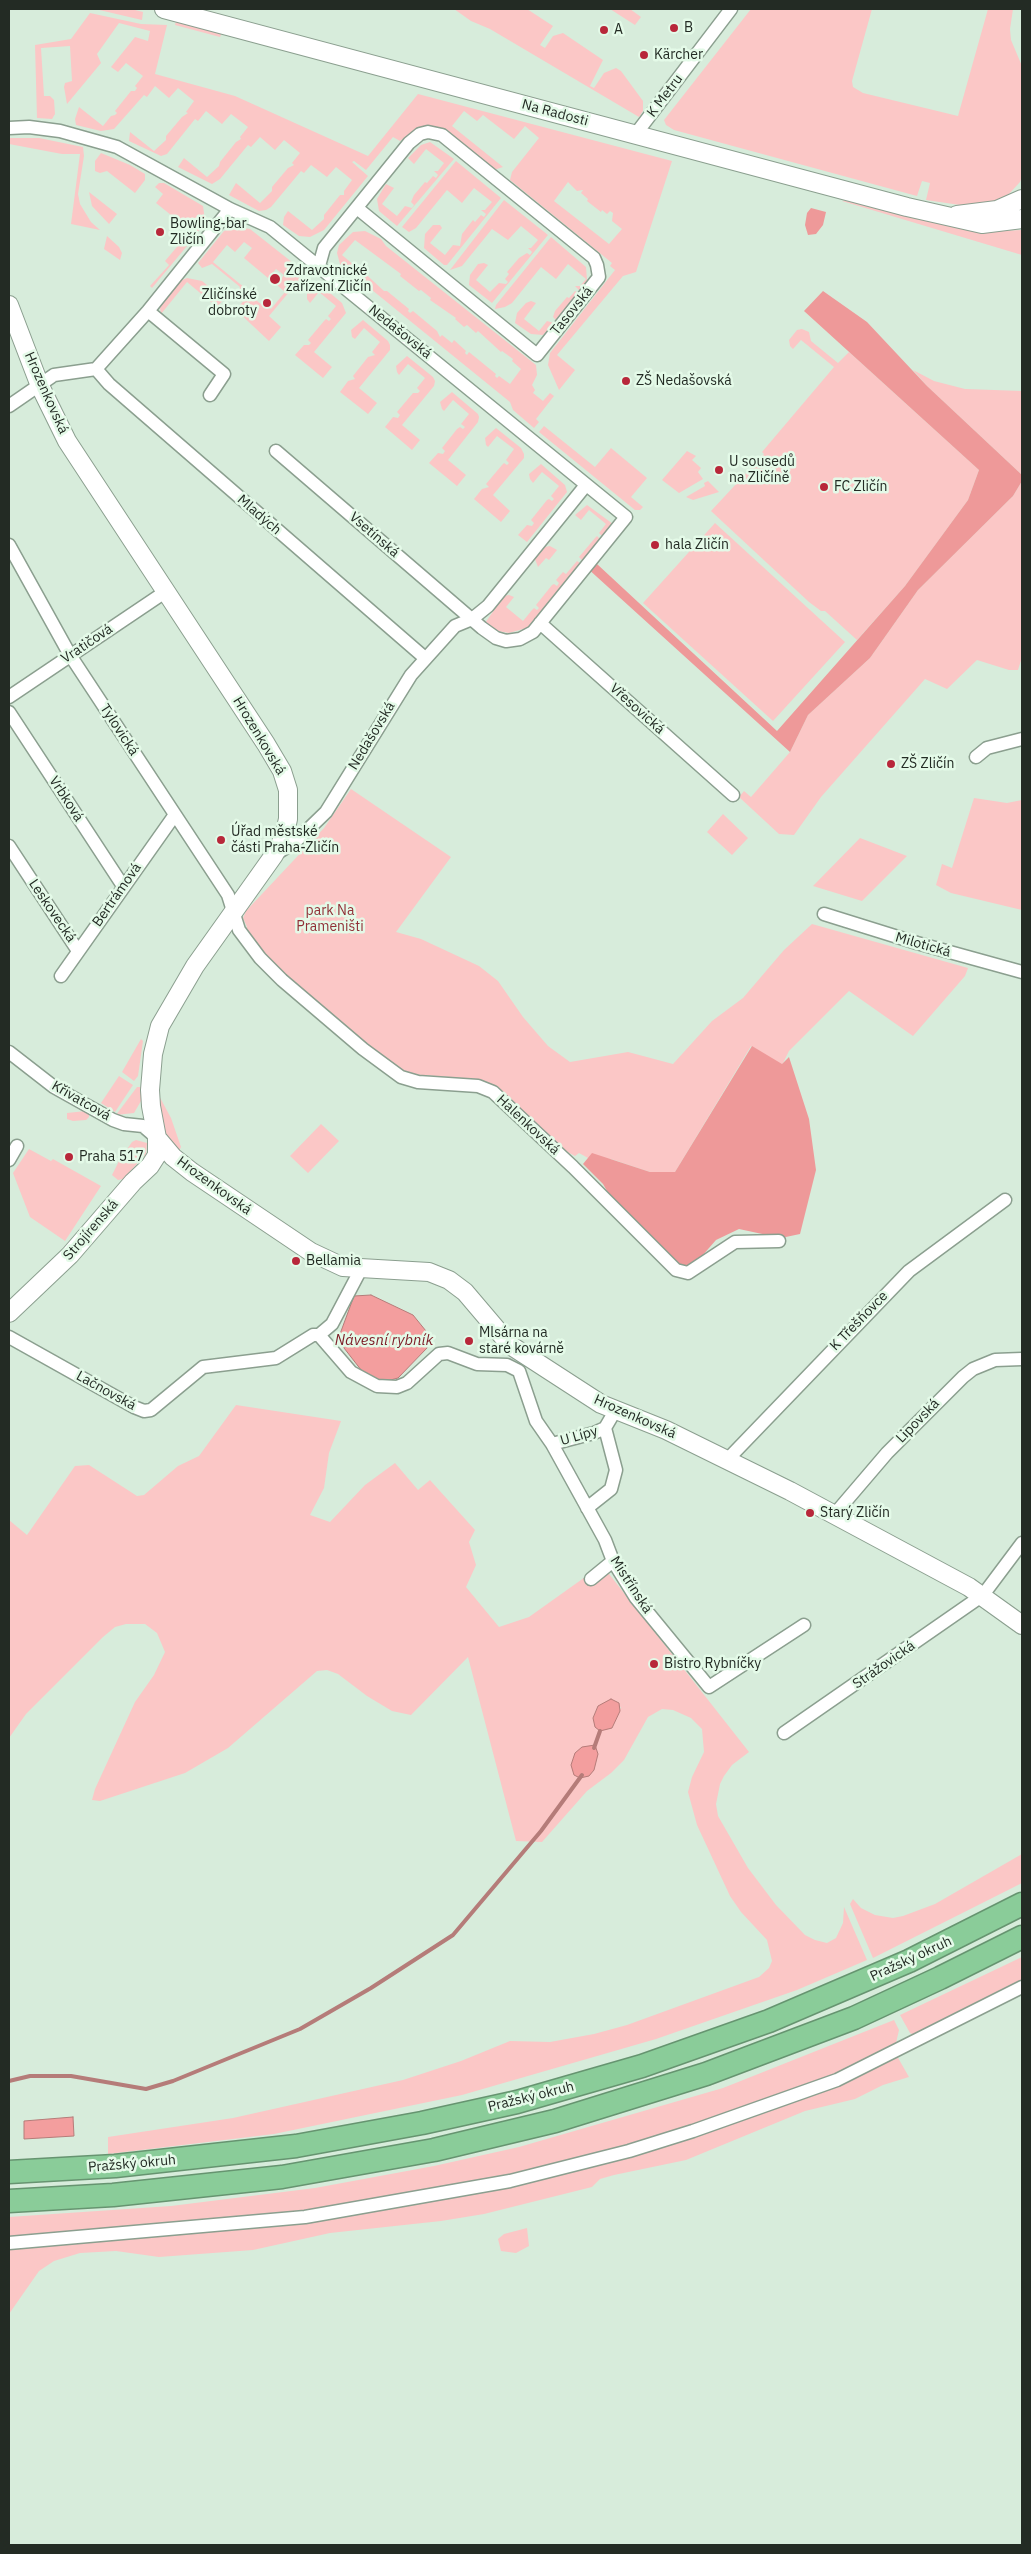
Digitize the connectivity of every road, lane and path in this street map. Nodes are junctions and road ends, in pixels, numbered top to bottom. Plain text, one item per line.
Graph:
1 (164, 9) edge
2 (731, 9) edge
3 (9, 128) edge
4 (635, 135) junction
5 (1020, 198) edge
6 (357, 208) junction
7 (230, 209) junction
8 (947, 216) junction
9 (1022, 219) edge
10 (319, 266) junction
11 (9, 304) edge
12 (148, 311) junction
13 (96, 369) junction
14 (40, 386) junction
15 (210, 395) dead end
16 (9, 406) edge
17 (276, 451) dead end
18 (586, 485) junction
19 (9, 545) edge
20 (165, 592) junction
21 (472, 619) junction
22 (540, 623) junction
23 (70, 655) junction
24 (425, 658) junction
25 (9, 697) edge
26 (9, 712) edge
27 (1022, 739) edge
28 (976, 757) dead end
29 (733, 796) dead end
30 (174, 816) junction
31 (9, 846) edge
32 (274, 855) junction
33 (123, 886) junction
34 (232, 913) junction
35 (824, 914) dead end
36 (78, 950) junction
37 (1022, 972) edge
38 (61, 976) dead end
39 (9, 1052) edge
40 (157, 1138) junction
41 (17, 1146) dead end
42 (9, 1160) edge
43 (1005, 1200) dead end
44 (779, 1241) dead end
45 (361, 1269) junction
46 (9, 1313) edge
47 (319, 1335) junction
48 (9, 1337) edge
49 (1022, 1359) edge
50 (524, 1365) junction
51 (615, 1411) junction
52 (605, 1428) junction
53 (552, 1444) junction
54 (728, 1459) junction
55 (587, 1508) junction
56 (834, 1515) junction
57 (1022, 1543) edge
58 (613, 1561) junction
59 (591, 1579) dead end
60 (983, 1595) junction
61 (1022, 1625) edge
62 (804, 1626) dead end
63 (784, 1733) dead end
64 (1022, 1904) edge
65 (1022, 1936) edge
66 (1022, 1987) edge
67 (9, 2172) edge
68 (9, 2201) edge
69 (9, 2243) edge

1 - 4 street, Na Radosti
2 - 4 street, K Metru
3 - 7 street, Nedašovská
4 - 8 street, Na Radosti
5 - 8 street, Na Radosti
6 - 6 street, Tasovská
6 - 10 street, Tasovská
7 - 10 street, Nedašovská
7 - 12 street
8 - 9 street, Na Radosti
10 - 18 street, Nedašovská
11 - 14 street, Hrozenkovská
12 - 13 street
12 - 15 street
13 - 14 street
13 - 24 street, Mladých
14 - 16 street
14 - 20 street, Hrozenkovská
17 - 21 street, Vsetínská
18 - 21 street, Nedašovská
18 - 22 street, Nedašovská
19 - 23 street, Tylovická
20 - 23 street, Vratičová
20 - 32 street, Hrozenkovská
21 - 22 street, Nedašovská
21 - 24 street, Nedašovská
22 - 29 street, Vřesovická
23 - 25 street, Vratičová
23 - 30 street, Tylovická
24 - 32 street, Nedašovská
26 - 33 street, Vrbková
27 - 28 street
30 - 33 street, Bertrámová
30 - 34 street, Tylovická
31 - 36 street, Leskovecká
32 - 34 street, Hrozenkovská
33 - 36 street, Bertrámová
34 - 40 street, Hrozenkovská
34 - 44 street, Halenkovská
35 - 37 street, Milotická
36 - 38 street, Bertrámová
39 - 40 street, Křivatcová
40 - 45 street, Hrozenkovská
40 - 46 street, Strojírenská
41 - 42 street
43 - 54 street, K Třešňovce
45 - 47 street, Lačnovská
45 - 50 street, Hrozenkovská
47 - 48 street, Lačnovská
47 - 50 street
49 - 56 street, Lipovská
50 - 51 street, Hrozenkovská
50 - 53 street, Mistřínská
51 - 52 street, U Lípy
51 - 54 street, Hrozenkovská
52 - 53 street, U Lípy
52 - 55 street, U Lípy
53 - 55 street, Mistřínská
54 - 56 street, Hrozenkovská
55 - 58 street, Mistřínská
56 - 60 street, Hrozenkovská
57 - 60 street, Strážovická
58 - 59 street
58 - 62 street, Mistřínská
60 - 61 street, Hrozenkovská
60 - 63 street, Strážovická
64 - 67 highway, Pražský okruh
65 - 68 highway, Pražský okruh
66 - 69 street

